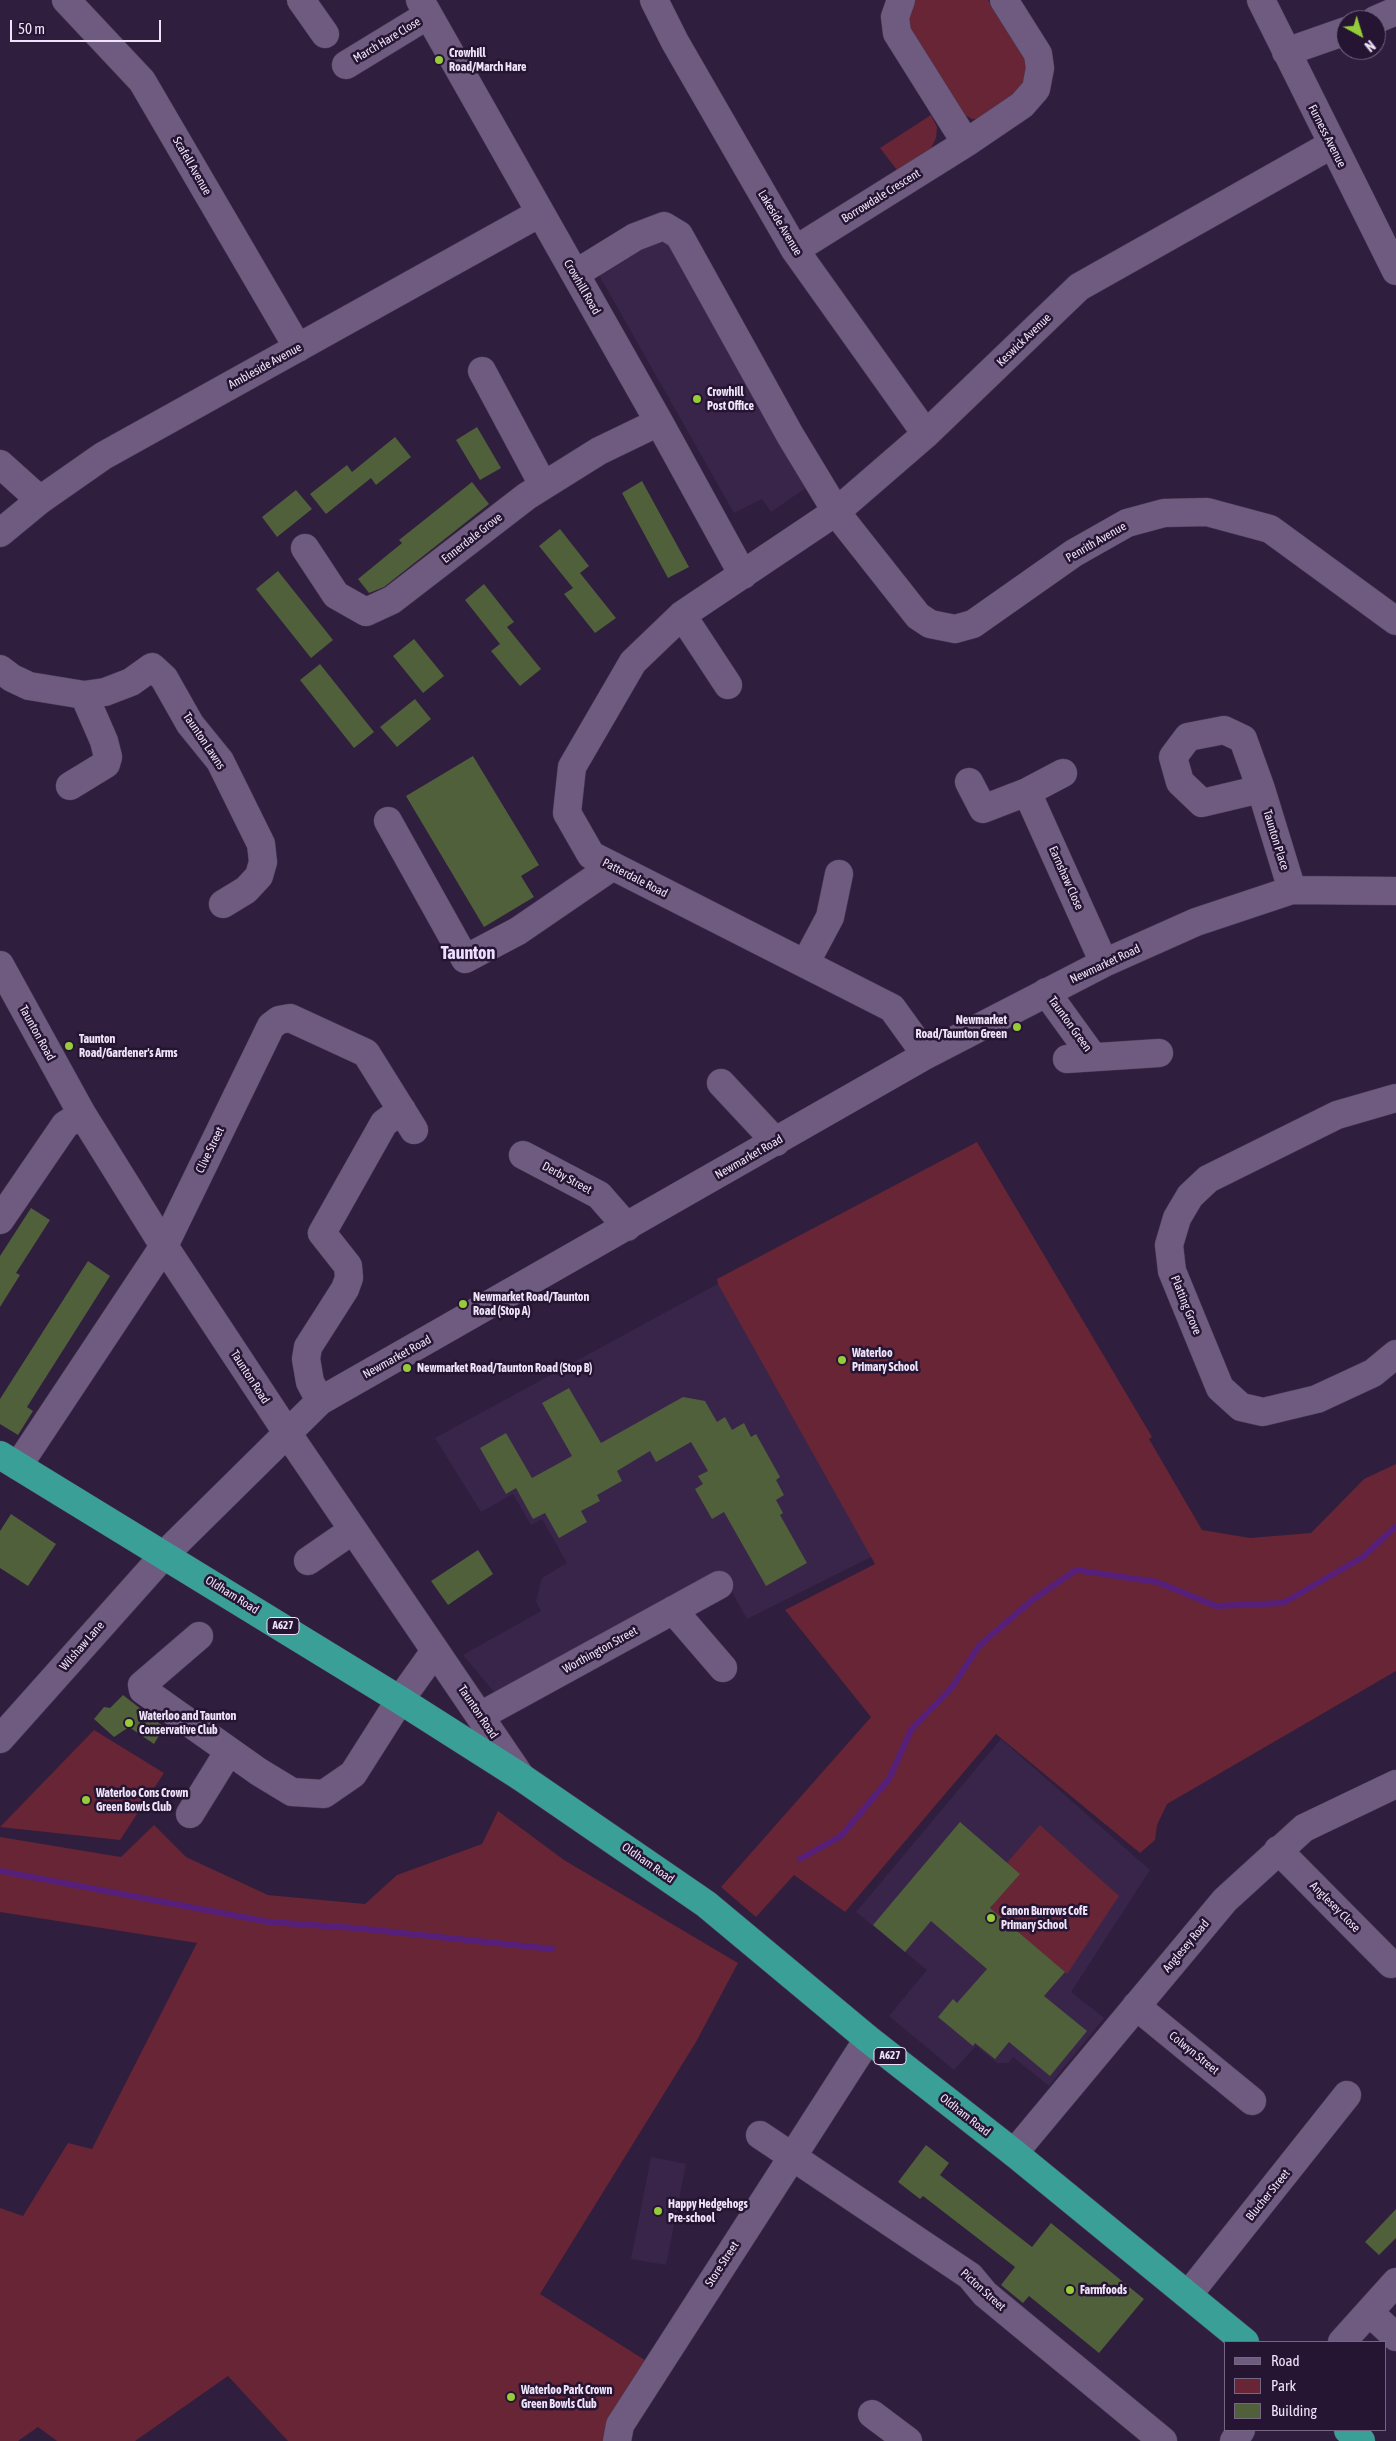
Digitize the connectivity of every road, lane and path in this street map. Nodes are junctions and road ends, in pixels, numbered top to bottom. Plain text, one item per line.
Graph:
1 (66, 0) edge
2 (301, 0) edge
3 (654, 0) edge
4 (901, 0) edge
5 (1004, 0) edge
6 (1261, 0) edge
7 (424, 8) edge
8 (325, 34) dead end
9 (1336, 34) edge
10 (1286, 52) junction
11 (346, 65) dead end
12 (966, 142) junction
13 (1331, 145) junction
14 (540, 213) junction
15 (795, 250) junction
16 (1396, 271) edge
17 (575, 274) junction
18 (298, 348) junction
19 (482, 371) dead end
20 (659, 422) junction
21 (926, 434) junction
22 (0, 464) edge
23 (543, 486) junction
24 (40, 500) junction
25 (837, 511) junction
26 (0, 533) edge
27 (305, 548) dead end
28 (743, 575) junction
29 (682, 615) junction
30 (1396, 620) edge
31 (0, 669) edge
32 (728, 685) dead end
33 (84, 695) junction
34 (1063, 774) dead end
35 (970, 782) dead end
36 (70, 786) dead end
37 (1261, 789) dead end
38 (1027, 792) junction
39 (388, 821) dead end
40 (613, 866) junction
41 (839, 874) dead end
42 (1292, 890) junction
43 (1396, 891) edge
44 (223, 904) dead end
45 (1104, 963) junction
46 (805, 964) junction
47 (0, 965) edge
48 (1046, 992) junction
49 (1158, 1053) dead end
50 (926, 1054) junction
51 (1093, 1057) junction
52 (1066, 1059) dead end
53 (721, 1083) dead end
54 (1396, 1098) edge
55 (82, 1114) junction
56 (776, 1142) junction
57 (524, 1155) dead end
58 (1, 1215) edge
59 (627, 1227) junction
60 (164, 1246) junction
61 (1396, 1354) edge
62 (320, 1401) junction
63 (288, 1434) junction
64 (9, 1461) edge
65 (353, 1530) junction
66 (165, 1554) junction
67 (308, 1561) dead end
68 (719, 1585) dead end
69 (673, 1610) junction
70 (200, 1636) dead end
71 (435, 1651) junction
72 (723, 1668) dead end
73 (400, 1700) junction
74 (480, 1716) junction
75 (0, 1739) edge
76 (229, 1751) junction
77 (521, 1777) junction
78 (1396, 1784) edge
79 (190, 1814) dead end
80 (1278, 1850) junction
81 (1391, 1964) dead end
82 (1136, 2006) junction
83 (868, 2039) junction
84 (1347, 2095) dead end
85 (1252, 2101) dead end
86 (760, 2135) dead end
87 (1014, 2152) junction
88 (791, 2156) junction
89 (1396, 2282) edge
90 (1188, 2295) junction
91 (1369, 2312) junction
92 (1396, 2337) edge
93 (1244, 2341) edge
94 (1343, 2341) edge
95 (872, 2414) dead end
96 (1349, 2431) edge
97 (617, 2441) edge
98 (908, 2441) edge
99 (1163, 2441) edge
100 (1361, 2441) edge

1 - 18 street, Scafell Avenue
2 - 8 street
3 - 15 street, Lakeside Avenue
4 - 12 street
5 - 12 street, Borrowdale Crescent
6 - 10 street, Furness Avenue
7 - 11 street, March Hare Close
7 - 14 street, Crowhill Road
9 - 10 street
10 - 13 street, Furness Avenue
12 - 15 street, Borrowdale Crescent
13 - 16 street, Furness Avenue
13 - 21 street, Keswick Avenue
14 - 17 street, Crowhill Road
14 - 18 street, Ambleside Avenue
15 - 21 street, Lakeside Avenue
17 - 20 street, Crowhill Road
17 - 25 street, Penrith Avenue
18 - 24 street, Ambleside Avenue
19 - 23 street
20 - 23 street, Ennerdale Grove
20 - 28 street, Crowhill Road
21 - 25 street, Keswick Avenue
22 - 24 street
23 - 27 street, Ennerdale Grove
24 - 26 street, Ambleside Avenue
25 - 28 street, Keswick Avenue
25 - 30 street, Penrith Avenue
28 - 29 street, Patterdale Road
29 - 32 street
29 - 40 street, Patterdale Road
31 - 33 street, Taunton Lawns
33 - 36 street
33 - 44 street, Taunton Lawns
34 - 38 street
35 - 38 street
37 - 42 street, Taunton Place
38 - 45 street, Earnshaw Close
39 - 40 street
40 - 46 street, Patterdale Road
41 - 46 street
42 - 43 street, Newmarket Road
42 - 45 street, Newmarket Road
45 - 48 street, Newmarket Road
46 - 50 street, Patterdale Road
47 - 55 street, Taunton Road
48 - 50 street, Newmarket Road
48 - 51 street, Taunton Green
49 - 51 street, Taunton Green
50 - 56 street, Newmarket Road
51 - 52 street, Taunton Green
53 - 56 street
54 - 61 street, Platting Grove
55 - 58 street
55 - 60 street, Taunton Road
56 - 59 street, Newmarket Road
57 - 59 street, Derby Street
59 - 62 street, Newmarket Road
60 - 62 street, Clive Street
60 - 63 street, Taunton Road
60 - 64 street, Clive Street
62 - 63 street, Newmarket Road
63 - 65 street, Taunton Road
63 - 66 street, Newmarket Road
64 - 66 highway, Oldham Road / A627
65 - 67 street
65 - 71 street, Taunton Road
66 - 73 highway, Oldham Road / A627
66 - 75 street, Wilshaw Lane
68 - 69 street, Worthington Street
69 - 72 street
69 - 74 street, Worthington Street
70 - 76 street
71 - 73 street
71 - 74 street, Taunton Road
73 - 76 street
73 - 77 highway, Oldham Road / A627
74 - 77 street, Taunton Road
76 - 79 street
77 - 83 highway, Oldham Road / A627
78 - 80 street, Anglesey Road
80 - 81 street, Anglesey Close
80 - 82 street, Anglesey Road
82 - 85 street, Colwyn Street
82 - 87 street, Anglesey Road
83 - 87 highway, Oldham Road / A627
83 - 88 street, Store Street
84 - 90 street, Blucher Street
86 - 88 street, Picton Street
87 - 90 highway, Oldham Road / A627
88 - 97 street, Store Street
88 - 99 street, Picton Street
89 - 91 street
90 - 93 highway, Oldham Road / A627
91 - 92 street
91 - 94 street
95 - 98 street
96 - 100 highway

